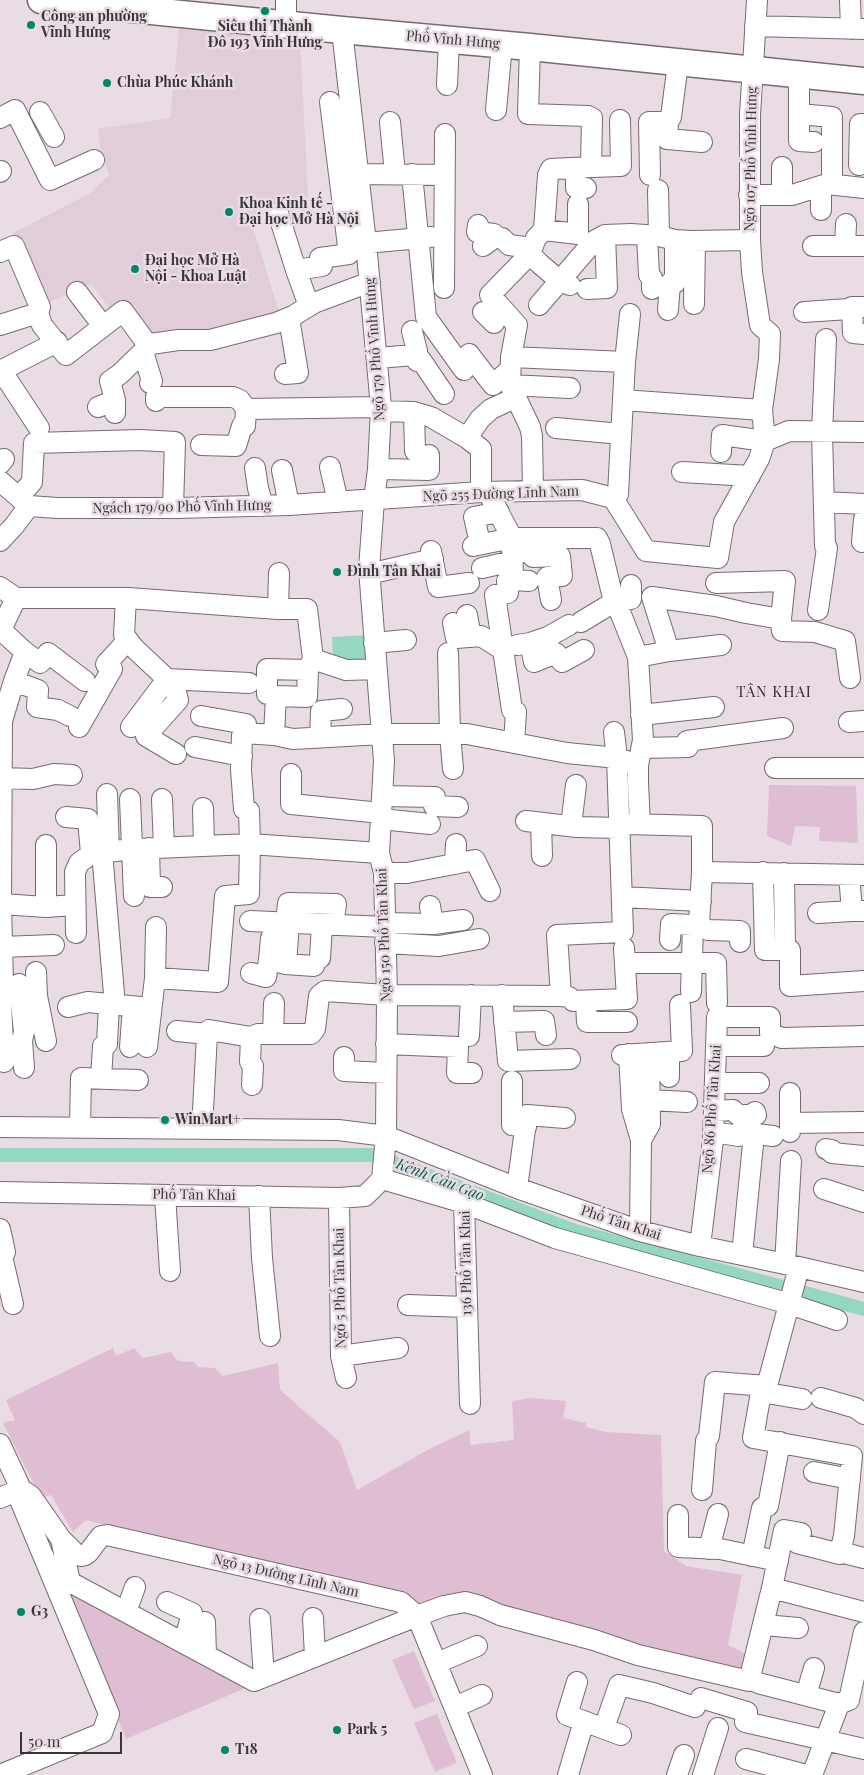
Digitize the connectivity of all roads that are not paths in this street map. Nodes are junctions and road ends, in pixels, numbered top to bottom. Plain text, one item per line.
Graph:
1 (41, 0) edge
2 (757, 0) edge
3 (850, 0) edge
4 (126, 4) edge
5 (286, 12) edge
6 (755, 26) junction
7 (857, 29) edge
8 (342, 30) junction
9 (449, 40) junction
10 (502, 44) junction
11 (530, 46) junction
12 (678, 63) junction
13 (752, 70) junction
14 (799, 75) junction
15 (864, 81) edge
16 (446, 86) dead end
17 (330, 102) dead end
18 (496, 110) dead end
19 (799, 114) junction
20 (0, 118) edge
21 (620, 120) dead end
22 (668, 122) junction
23 (47, 124) dead end
24 (864, 124) edge
25 (397, 129) dead end
26 (26, 133) junction
27 (445, 134) dead end
28 (702, 142) dead end
29 (814, 142) dead end
30 (94, 160) dead end
31 (859, 165) dead end
32 (584, 167) junction
33 (782, 167) dead end
34 (358, 174) junction
35 (404, 174) junction
36 (444, 175) junction
37 (826, 185) junction
38 (864, 188) edge
39 (749, 195) junction
40 (782, 195) junction
41 (821, 210) dead end
42 (278, 212) dead end
43 (846, 224) dead end
44 (478, 225) dead end
45 (605, 235) junction
46 (418, 237) junction
47 (660, 237) junction
48 (537, 240) junction
49 (750, 240) junction
50 (695, 241) junction
51 (366, 243) junction
52 (813, 246) dead end
53 (854, 246) edge
54 (0, 252) edge
55 (296, 270) junction
56 (566, 281) junction
57 (370, 282) junction
58 (673, 287) junction
59 (77, 292) dead end
60 (540, 305) dead end
61 (309, 306) junction
62 (858, 307) edge
63 (668, 310) dead end
64 (804, 312) dead end
65 (38, 313) junction
66 (630, 314) dead end
67 (289, 318) junction
68 (0, 324) edge
69 (103, 326) junction
70 (412, 331) dead end
71 (864, 334) edge
72 (826, 339) dead end
73 (57, 342) junction
74 (147, 348) junction
75 (414, 355) junction
76 (378, 358) junction
77 (626, 362) junction
78 (0, 371) edge
79 (285, 374) dead end
80 (511, 379) junction
81 (570, 388) dead end
82 (444, 394) dead end
83 (623, 400) junction
84 (109, 407) dead end
85 (246, 409) junction
86 (381, 409) junction
87 (762, 410) junction
88 (414, 412) junction
89 (39, 428) dead end
90 (556, 428) dead end
91 (822, 432) junction
92 (864, 432) edge
93 (622, 434) junction
94 (467, 438) junction
95 (765, 441) junction
96 (201, 445) dead end
97 (721, 452) dead end
98 (330, 467) dead end
99 (255, 468) dead end
100 (378, 469) junction
101 (282, 470) dead end
102 (682, 472) dead end
103 (750, 476) junction
104 (0, 481) edge
105 (533, 490) junction
106 (485, 492) junction
107 (613, 498) junction
108 (374, 500) junction
109 (24, 502) junction
110 (338, 502) junction
111 (824, 502) junction
112 (864, 504) edge
113 (290, 505) junction
114 (263, 506) junction
115 (173, 508) junction
116 (499, 512) junction
117 (864, 518) edge
118 (0, 541) edge
119 (862, 542) dead end
120 (718, 558) junction
121 (515, 564) junction
122 (487, 572) dead end
123 (279, 573) dead end
124 (369, 574) junction
125 (716, 583) junction
126 (469, 584) dead end
127 (631, 585) dead end
128 (8, 592) edge
129 (126, 598) junction
130 (551, 600) dead end
131 (614, 602) junction
132 (716, 606) junction
133 (278, 609) junction
134 (818, 610) dead end
135 (460, 619) dead end
136 (781, 619) junction
137 (0, 630) edge
138 (128, 640) junction
139 (406, 640) dead end
140 (374, 643) junction
141 (530, 643) junction
142 (722, 645) dead end
143 (503, 650) junction
144 (584, 650) dead end
145 (669, 651) junction
146 (25, 652) junction
147 (448, 654) dead end
148 (638, 657) junction
149 (311, 664) junction
150 (377, 669) junction
151 (536, 671) dead end
152 (507, 676) junction
153 (850, 678) dead end
154 (167, 679) junction
155 (14, 681) junction
156 (85, 681) dead end
157 (249, 683) dead end
158 (266, 694) dead end
159 (714, 707) dead end
160 (342, 709) dead end
161 (201, 716) dead end
162 (642, 716) junction
163 (131, 727) dead end
164 (783, 728) dead end
165 (614, 732) dead end
166 (244, 733) junction
167 (1, 734) edge
168 (382, 734) junction
169 (450, 734) junction
170 (274, 735) junction
171 (320, 738) junction
172 (514, 743) junction
173 (195, 747) dead end
174 (176, 754) dead end
175 (242, 756) junction
176 (640, 757) junction
177 (617, 758) junction
178 (775, 768) dead end
179 (864, 768) edge
180 (453, 769) dead end
181 (291, 774) dead end
182 (72, 775) dead end
183 (576, 784) dead end
184 (2, 790) edge
185 (107, 794) dead end
186 (130, 799) dead end
187 (168, 804) dead end
188 (458, 807) dead end
189 (203, 808) dead end
190 (381, 810) junction
191 (66, 817) dead end
192 (430, 824) dead end
193 (640, 824) junction
194 (571, 826) junction
195 (620, 826) junction
196 (250, 844) junction
197 (46, 846) dead end
198 (204, 846) junction
199 (155, 848) junction
200 (101, 852) junction
201 (379, 853) junction
202 (542, 856) dead end
203 (1, 865) edge
204 (702, 872) junction
205 (763, 872) junction
206 (384, 873) junction
207 (784, 873) junction
208 (857, 875) edge
209 (162, 887) dead end
210 (490, 891) dead end
211 (134, 896) dead end
212 (622, 897) junction
213 (701, 901) junction
214 (2, 904) junction
215 (75, 905) junction
216 (46, 907) junction
217 (858, 911) edge
218 (818, 913) dead end
219 (288, 918) junction
220 (463, 920) dead end
221 (250, 921) dead end
222 (327, 924) junction
223 (696, 925) junction
224 (156, 927) dead end
225 (385, 931) junction
226 (76, 933) dead end
227 (271, 938) dead end
228 (480, 938) dead end
229 (670, 940) dead end
230 (740, 942) dead end
231 (54, 945) dead end
232 (2, 947) junction
233 (624, 948) junction
234 (785, 950) junction
235 (277, 962) junction
236 (693, 963) junction
237 (251, 973) dead end
238 (155, 978) junction
239 (864, 981) edge
240 (16, 982) edge
241 (387, 994) junction
242 (471, 995) junction
243 (502, 995) junction
244 (561, 996) junction
245 (111, 999) junction
246 (586, 1001) junction
247 (274, 1003) dead end
248 (717, 1003) dead end
249 (68, 1007) dead end
250 (142, 1007) junction
251 (504, 1022) junction
252 (627, 1022) dead end
253 (177, 1032) dead end
254 (207, 1034) junction
255 (273, 1034) junction
256 (546, 1035) dead end
257 (469, 1036) dead end
258 (864, 1036) edge
259 (251, 1037) junction
260 (46, 1041) dead end
261 (386, 1044) junction
262 (716, 1046) junction
263 (764, 1046) dead end
264 (139, 1047) dead end
265 (659, 1052) junction
266 (344, 1057) dead end
267 (570, 1059) dead end
268 (4, 1062) dead end
269 (24, 1068) dead end
270 (386, 1073) junction
271 (472, 1073) dead end
272 (668, 1077) dead end
273 (101, 1078) junction
274 (138, 1080) dead end
275 (512, 1081) dead end
276 (715, 1083) junction
277 (759, 1083) dead end
278 (252, 1085) dead end
279 (790, 1094) dead end
280 (650, 1100) junction
281 (687, 1102) dead end
282 (714, 1111) junction
283 (755, 1112) dead end
284 (565, 1118) dead end
285 (864, 1122) edge
286 (526, 1126) junction
287 (0, 1127) edge
288 (80, 1127) junction
289 (202, 1129) junction
290 (777, 1131) junction
291 (713, 1132) junction
292 (641, 1140) junction
293 (386, 1141) junction
294 (826, 1150) dead end
295 (864, 1156) edge
296 (791, 1161) dead end
297 (382, 1176) junction
298 (516, 1188) junction
299 (824, 1190) dead end
300 (0, 1192) edge
301 (165, 1195) junction
302 (259, 1196) junction
303 (339, 1198) junction
304 (864, 1202) edge
305 (464, 1203) junction
306 (0, 1229) edge
307 (640, 1231) junction
308 (700, 1246) junction
309 (1, 1252) edge
310 (742, 1255) junction
311 (170, 1270) dead end
312 (864, 1280) edge
313 (793, 1282) junction
314 (13, 1304) dead end
315 (408, 1306) dead end
316 (467, 1315) junction
317 (837, 1320) dead end
318 (270, 1336) dead end
319 (398, 1348) dead end
320 (341, 1356) junction
321 (346, 1378) dead end
322 (764, 1389) junction
323 (470, 1404) dead end
324 (864, 1414) edge
325 (780, 1442) junction
326 (0, 1444) edge
327 (814, 1472) dead end
328 (857, 1472) edge
329 (21, 1489) junction
330 (702, 1490) dead end
331 (0, 1498) edge
332 (718, 1514) dead end
333 (678, 1515) dead end
334 (61, 1539) junction
335 (710, 1548) junction
336 (840, 1552) junction
337 (752, 1556) junction
338 (864, 1558) edge
339 (778, 1561) junction
340 (135, 1587) dead end
341 (772, 1588) junction
342 (167, 1602) dead end
343 (126, 1612) junction
344 (864, 1612) edge
345 (417, 1616) junction
346 (313, 1618) dead end
347 (260, 1619) dead end
348 (205, 1622) dead end
349 (764, 1624) junction
350 (798, 1628) dead end
351 (863, 1641) edge
352 (184, 1643) junction
353 (477, 1646) dead end
354 (206, 1655) junction
355 (315, 1656) junction
356 (437, 1663) junction
357 (814, 1668) dead end
358 (859, 1675) edge
359 (264, 1677) junction
360 (577, 1682) dead end
361 (758, 1683) dead end
362 (482, 1695) dead end
363 (806, 1695) junction
364 (851, 1703) edge
365 (454, 1706) junction
366 (584, 1721) junction
367 (718, 1728) dead end
368 (824, 1740) junction
369 (864, 1749) edge
370 (684, 1755) dead end
371 (746, 1759) dead end
372 (0, 1775) edge
373 (482, 1775) edge
374 (568, 1775) edge
375 (677, 1775) edge
376 (703, 1775) edge
377 (806, 1775) edge
378 (812, 1775) edge

1 - 4 main road, Phố Vĩnh Hưng
2 - 6 street, Ngõ 107 Phố Vĩnh Hưng
3 - 7 street
4 - 5 main road, Phố Vĩnh Hưng
5 - 8 main road, Phố Vĩnh Hưng
6 - 7 street
6 - 13 street, Ngõ 107 Phố Vĩnh Hưng
8 - 9 main road, Phố Vĩnh Hưng
8 - 34 street, Ngõ 179 Phố Vĩnh Hưng
9 - 10 main road, Phố Vĩnh Hưng
9 - 16 street
10 - 11 main road, Phố Vĩnh Hưng
10 - 18 street
11 - 12 main road, Phố Vĩnh Hưng
11 - 32 street
12 - 13 main road, Phố Vĩnh Hưng
12 - 22 street
13 - 14 main road, Phố Vĩnh Hưng
13 - 39 street, Ngõ 107 Phố Vĩnh Hưng
14 - 15 main road, Phố Vĩnh Hưng
14 - 19 street
17 - 55 street
19 - 29 street
19 - 37 street
20 - 26 street
21 - 32 street
22 - 28 street
22 - 47 street
23 - 26 street
24 - 31 street
25 - 35 street
26 - 30 street
27 - 36 street
32 - 48 street
32 - 48 street
33 - 40 street
34 - 35 street
34 - 51 street, Ngõ 179 Phố Vĩnh Hưng
35 - 36 street
35 - 46 street
36 - 46 street
37 - 38 street
37 - 40 street
37 - 41 street
39 - 40 street
39 - 49 street, Ngõ 107 Phố Vĩnh Hưng
42 - 55 street
43 - 53 street
44 - 48 street
45 - 47 street, Ngõ 107 Phố Vĩnh Hưng
45 - 56 street
45 - 56 street
46 - 51 street
46 - 80 street
47 - 50 street, Ngõ 107 Phố Vĩnh Hưng
47 - 58 street
47 - 58 street
48 - 56 street
48 - 56 street
48 - 80 street
49 - 50 street, Ngõ 107 Phố Vĩnh Hưng
49 - 87 street
50 - 58 street
51 - 57 street, Ngõ 179 Phố Vĩnh Hưng
52 - 53 street
54 - 65 street
55 - 61 street
56 - 60 street
57 - 61 street
57 - 76 street, Ngõ 179 Phố Vĩnh Hưng
58 - 63 street
59 - 69 street
61 - 67 street
62 - 64 street
62 - 71 street
65 - 68 street
65 - 73 street
66 - 77 street
67 - 74 street
67 - 79 street
69 - 73 street
69 - 74 street
70 - 75 street
72 - 91 street
73 - 78 street
74 - 84 street
74 - 85 street
75 - 76 street
75 - 82 street
76 - 86 street, Ngõ 179 Phố Vĩnh Hưng
77 - 80 street
77 - 83 street
78 - 89 street
80 - 81 street
80 - 94 street
80 - 105 street
83 - 87 street
83 - 93 street
85 - 86 street
85 - 96 street
86 - 88 street
86 - 100 street, Ngõ 179 Phố Vĩnh Hưng
87 - 95 street
88 - 94 street
88 - 100 street
90 - 93 street
91 - 92 street
91 - 95 street
91 - 111 street
93 - 107 street
94 - 106 street
95 - 97 street
95 - 103 street
98 - 110 street
99 - 114 street
100 - 108 street, Ngõ 179 Phố Vĩnh Hưng
101 - 113 street
102 - 103 street
103 - 120 street
104 - 109 street
105 - 106 street, Ngõ 255 Đường Lĩnh Nam
105 - 107 street, Ngõ 255 Đường Lĩnh Nam
106 - 108 street, Ngõ 255 Đường Lĩnh Nam
106 - 116 street
107 - 120 street
108 - 110 street, Ngách 179/90 Phố Vĩnh Hưng
108 - 124 street, Ngõ 179 Phố Vĩnh Hưng
109 - 115 street, Ngách 179/90 Phố Vĩnh Hưng
109 - 115 street
109 - 118 street
110 - 113 street, Ngách 179/90 Phố Vĩnh Hưng
111 - 112 street
111 - 134 street
113 - 114 street, Ngách 179/90 Phố Vĩnh Hưng
114 - 115 street, Ngách 179/90 Phố Vĩnh Hưng
116 - 121 street
116 - 121 street
117 - 119 street
120 - 125 street
121 - 122 street
121 - 130 street
121 - 131 street
121 - 143 street
123 - 133 street
124 - 126 street
124 - 140 street, Ngõ 179 Phố Vĩnh Hưng
125 - 132 street
125 - 136 street
127 - 131 street
128 - 129 street
128 - 137 street
129 - 133 street
129 - 138 street
131 - 141 street
131 - 148 street
132 - 136 street
132 - 145 street
133 - 149 street
135 - 143 street
136 - 153 street
137 - 146 street
138 - 154 street
138 - 155 street
139 - 140 street
140 - 150 street, Ngõ 179 Phố Vĩnh Hưng
141 - 143 street
141 - 144 street
142 - 145 street
143 - 152 street
145 - 148 street
146 - 155 street
146 - 156 street
147 - 169 street
148 - 162 street
149 - 150 street
149 - 158 street
149 - 170 street
150 - 168 street, Ngõ 179 Phố Vĩnh Hưng
151 - 152 street
152 - 172 street
154 - 157 street
154 - 163 street
154 - 174 street
155 - 167 street
159 - 162 street
160 - 171 street
161 - 166 street
162 - 176 street
164 - 176 street
165 - 177 street
166 - 170 street
166 - 175 street
167 - 184 street
168 - 169 street
168 - 171 street
168 - 190 street, Ngõ 150 Phố Tân Khai
169 - 172 street
169 - 180 street
170 - 171 street
172 - 177 street
173 - 175 street
175 - 196 street
176 - 177 street
176 - 193 street
177 - 195 street
178 - 179 street
181 - 190 street
182 - 184 street
183 - 194 street
184 - 203 street
185 - 200 street
186 - 199 street
187 - 199 street
188 - 190 street
189 - 198 street
190 - 192 street
190 - 201 street, Ngõ 150 Phố Tân Khai
191 - 200 street
193 - 195 street
193 - 204 street
194 - 195 street
194 - 202 street
195 - 212 street
196 - 198 street
196 - 201 street
196 - 238 street
197 - 216 street
198 - 199 street
199 - 200 street
199 - 209 street
199 - 211 street
200 - 215 street
200 - 245 street
201 - 206 street, Ngõ 150 Phố Tân Khai
203 - 214 street
204 - 205 street
204 - 213 street
205 - 207 street
205 - 234 street
206 - 210 street
206 - 225 street, Ngõ 150 Phố Tân Khai
207 - 208 street
207 - 234 street
208 - 217 street
212 - 213 street
212 - 233 street
213 - 223 street
214 - 216 street
214 - 232 street
215 - 216 street
215 - 226 street
217 - 218 street
219 - 221 street
219 - 222 street
219 - 235 street
220 - 225 street
222 - 225 street
222 - 235 street
223 - 229 street
223 - 230 street
223 - 236 street
224 - 238 street
225 - 228 street
225 - 241 street, Ngõ 150 Phố Tân Khai
227 - 235 street
231 - 232 street
232 - 240 street
233 - 236 street
233 - 244 street
233 - 246 street
234 - 239 street
235 - 237 street
236 - 248 street
236 - 265 street
238 - 250 street
240 - 260 street
240 - 268 street
240 - 269 street
241 - 242 street
241 - 255 street
241 - 261 street, Ngõ 150 Phố Tân Khai
242 - 243 street
242 - 257 street
243 - 244 street
243 - 251 street
244 - 246 street
245 - 249 street
245 - 250 street
245 - 273 street
246 - 252 street
247 - 255 street
250 - 264 street
251 - 256 street
251 - 267 street
253 - 254 street
254 - 259 street
254 - 289 street
255 - 259 street
258 - 262 street, Ngõ 86 Phố Tân Khai
259 - 278 street
261 - 270 street, Ngõ 150 Phố Tân Khai
261 - 271 street
262 - 263 street
262 - 276 street, Ngõ 86 Phố Tân Khai
265 - 272 street
265 - 280 street
265 - 292 street
266 - 270 street
270 - 293 street, Ngõ 150 Phố Tân Khai
273 - 274 street
273 - 288 street
275 - 286 street
276 - 277 street
276 - 282 street, Ngõ 86 Phố Tân Khai
279 - 290 street
280 - 281 street
280 - 292 street
282 - 283 street
282 - 291 street, Ngõ 86 Phố Tân Khai
284 - 286 street
285 - 290 street
286 - 298 street
287 - 288 street, Phố Tân Khai
288 - 289 street, Phố Tân Khai
289 - 293 street, Phố Tân Khai
290 - 291 street
290 - 310 street
291 - 308 street, Ngõ 86 Phố Tân Khai
292 - 307 street
293 - 297 street
293 - 298 street, Phố Tân Khai
294 - 295 street
296 - 313 street
297 - 303 street, Phố Tân Khai
297 - 305 street, Phố Tân Khai
298 - 307 street, Phố Tân Khai
299 - 304 street
300 - 301 street, Phố Tân Khai
301 - 302 street, Phố Tân Khai
301 - 311 street
302 - 303 street, Phố Tân Khai
302 - 318 street
303 - 320 street, Ngõ 5 Phố Tân Khai
305 - 313 street, Phố Tân Khai
305 - 316 street, 136 Phố Tân Khai
306 - 309 street
307 - 308 street, Phố Tân Khai
308 - 310 street, Phố Tân Khai
309 - 314 street
310 - 313 street, Phố Tân Khai
312 - 313 street, Phố Tân Khai
313 - 317 street, Phố Tân Khai
313 - 322 street
315 - 316 street
316 - 323 street, 136 Phố Tân Khai
319 - 320 street
320 - 321 street, Ngõ 5 Phố Tân Khai
322 - 324 street
322 - 325 street
322 - 330 street
325 - 328 street
325 - 337 street
326 - 329 street
327 - 328 street
328 - 336 street
329 - 331 street
329 - 334 street, Ngõ 13 Đường Lĩnh Nam
329 - 372 street
332 - 335 street
333 - 335 street
334 - 343 street
334 - 345 street, Ngõ 13 Đường Lĩnh Nam
335 - 337 street
336 - 338 street
336 - 339 street
337 - 339 street
339 - 341 street
340 - 343 street
341 - 344 street
341 - 349 street
342 - 352 street
343 - 352 street
345 - 349 street
345 - 355 street
345 - 356 street, Ngõ 13 Đường Lĩnh Nam
346 - 355 street
347 - 359 street
348 - 354 street
349 - 350 street
351 - 358 street
352 - 354 street
353 - 356 street
354 - 359 street
355 - 359 street
356 - 365 street, Ngõ 13 Đường Lĩnh Nam
357 - 363 street
358 - 364 street
360 - 366 street
361 - 363 street
362 - 365 street
363 - 364 street
364 - 368 street
365 - 373 street, Ngõ 13 Đường Lĩnh Nam
366 - 368 street
366 - 374 street
367 - 376 street
368 - 369 street
368 - 378 street
370 - 375 street
371 - 377 street

